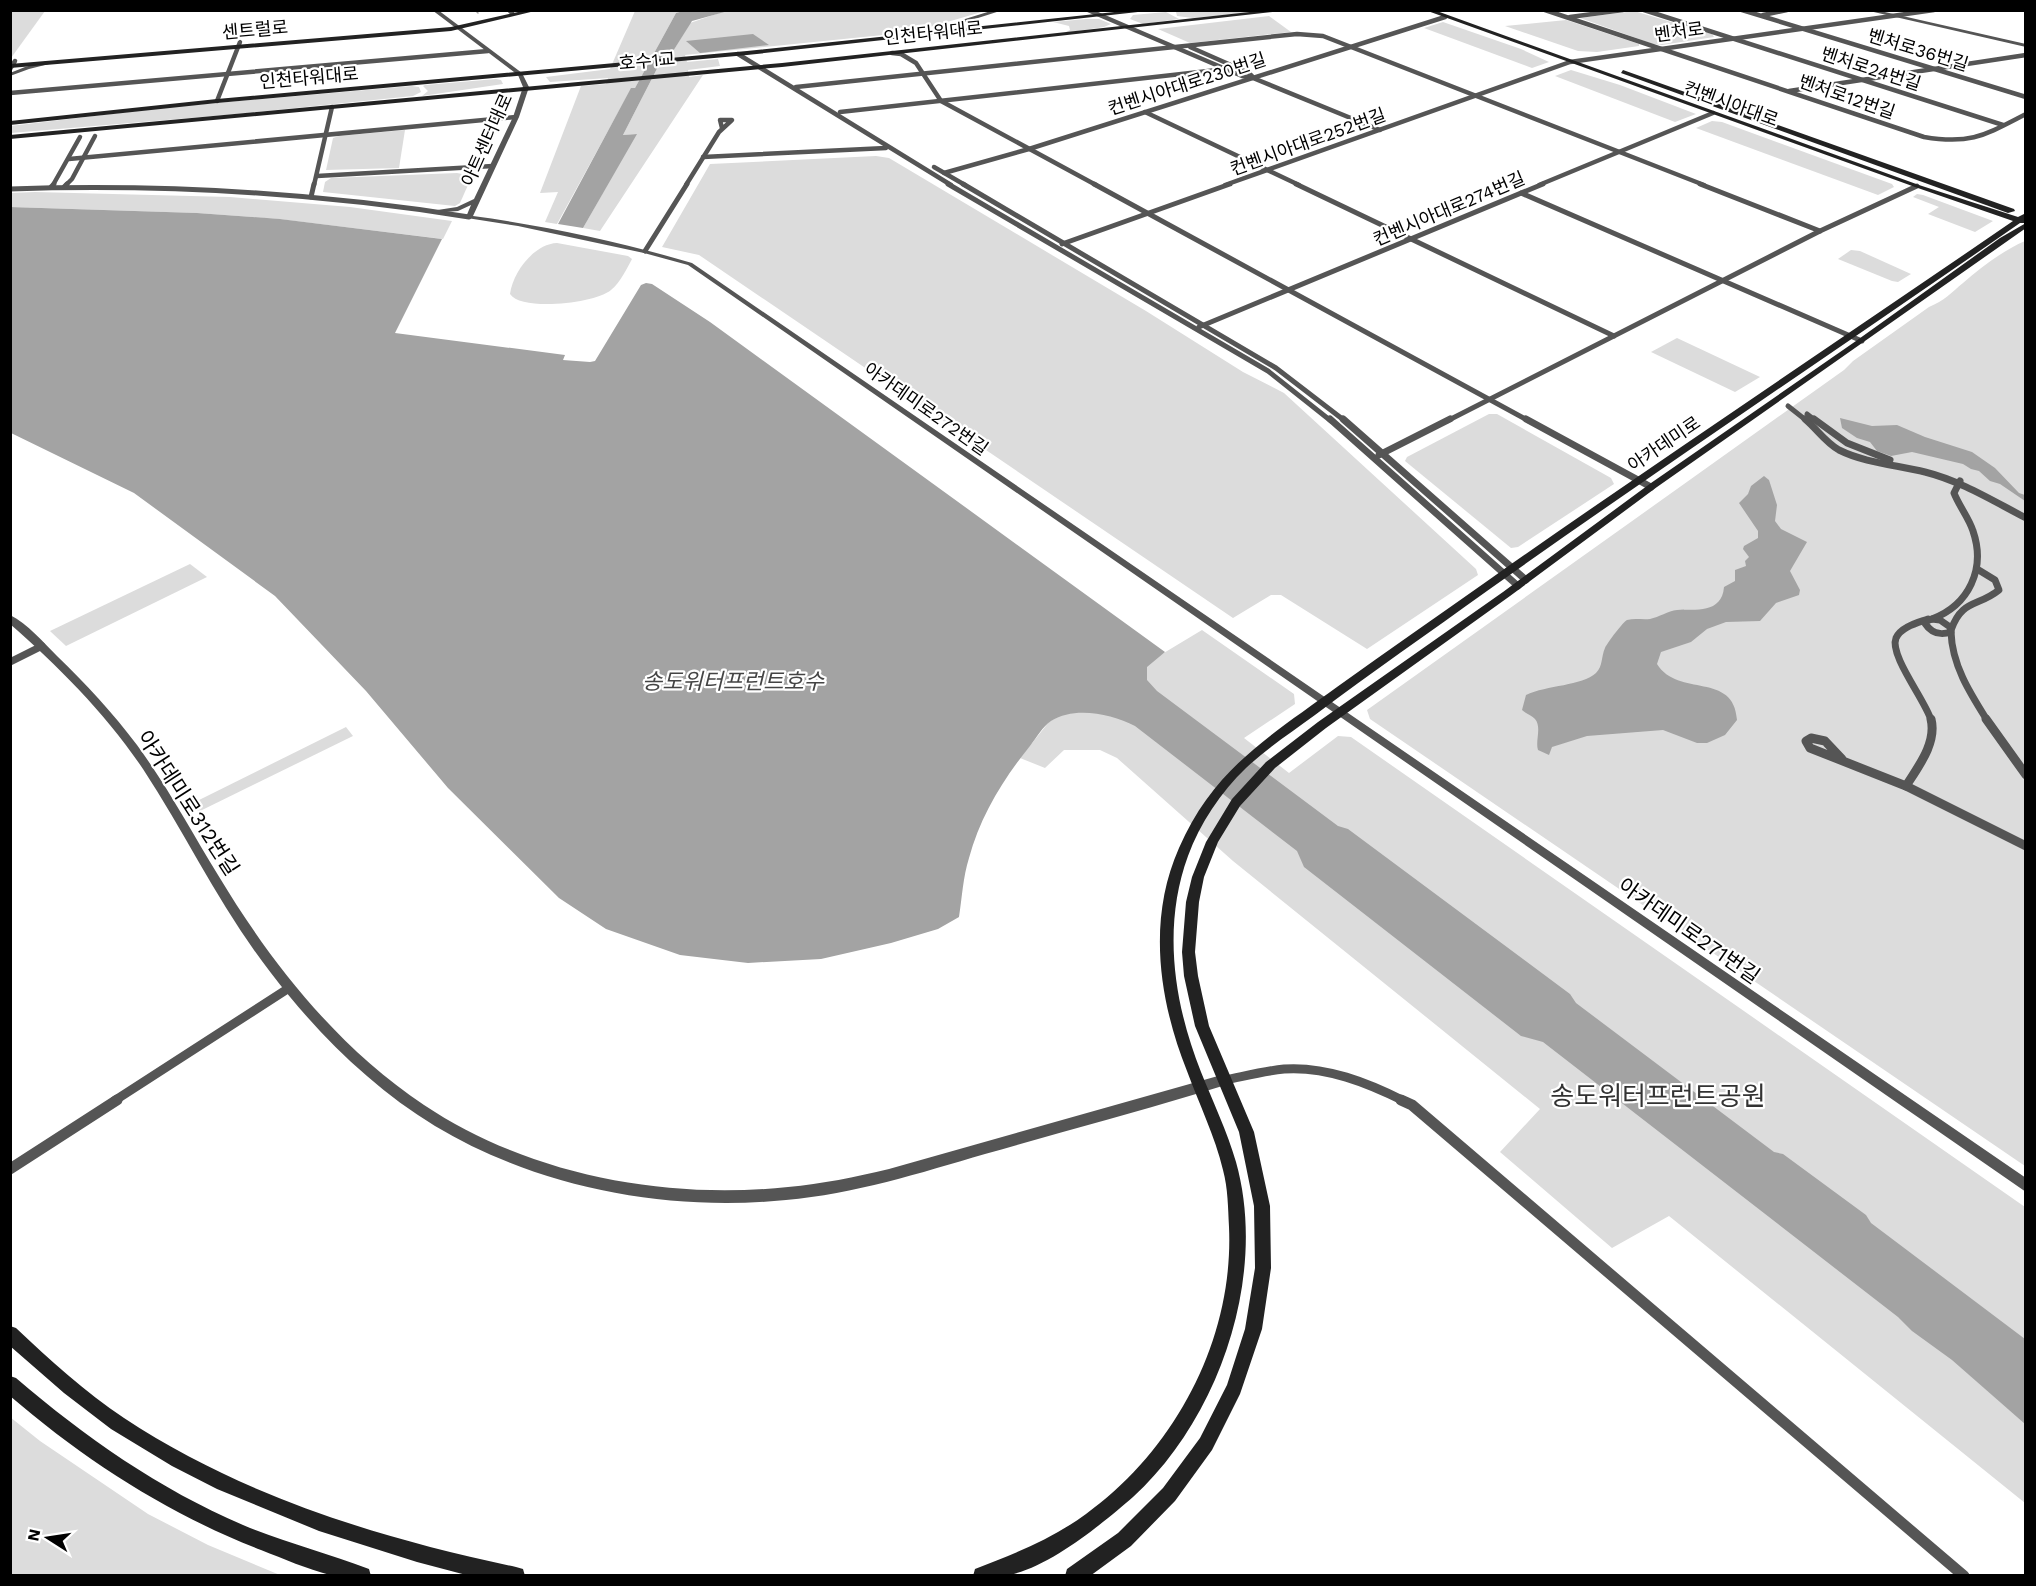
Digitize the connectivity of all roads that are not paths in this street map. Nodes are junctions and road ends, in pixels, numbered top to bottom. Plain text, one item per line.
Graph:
1 (434, 10) edge
2 (520, 10) edge
3 (537, 10) edge
4 (1001, 10) edge
5 (1089, 10) edge
6 (1154, 10) edge
7 (1288, 10) edge
8 (1427, 10) edge
9 (1545, 10) edge
10 (1623, 10) edge
11 (1644, 10) edge
12 (1742, 10) edge
13 (1786, 10) edge
14 (1867, 10) edge
15 (1881, 10) edge
16 (1934, 10) edge
17 (510, 12) edge
18 (1101, 13) edge
19 (1446, 14) edge
20 (1112, 15) junction
21 (1173, 15) dead end
22 (1901, 15) junction
23 (1760, 16) junction
24 (1893, 16) junction
25 (1567, 18) junction
26 (1198, 20) junction
27 (966, 21) junction
28 (1042, 23) junction
29 (456, 26) junction
30 (1140, 26) junction
31 (1130, 27) junction
32 (983, 29) junction
33 (1803, 29) junction
34 (937, 33) junction
35 (1050, 36) junction
36 (1730, 39) junction
37 (1538, 42) junction
38 (831, 44) junction
39 (2025, 44) edge
40 (239, 45) junction
41 (1189, 46) junction
42 (1352, 46) junction
43 (1527, 47) junction
44 (1178, 48) junction
45 (1658, 49) junction
46 (923, 50) junction
47 (488, 51) junction
48 (747, 53) junction
49 (738, 54) junction
50 (888, 54) junction
51 (2025, 55) edge
52 (686, 59) joint
53 (838, 59) junction
54 (1585, 59) junction
55 (915, 60) junction
56 (1570, 62) junction
57 (51, 63) junction
58 (12, 65) edge
59 (610, 66) joint
60 (766, 66) junction
61 (757, 67) junction
62 (1226, 69) junction
63 (1935, 69) junction
64 (688, 73) joint
65 (228, 74) junction
66 (923, 74) junction
67 (10, 75) edge
68 (520, 75) junction
69 (1253, 78) junction
70 (608, 80) joint
71 (1862, 80) junction
72 (411, 84) junction
73 (526, 87) junction
74 (796, 87) junction
75 (1787, 91) junction
76 (10, 93) edge
77 (1476, 96) junction
78 (2025, 97) edge
79 (410, 98) junction
80 (217, 101) junction
81 (941, 101) junction
82 (332, 107) junction
83 (840, 112) junction
84 (1145, 112) junction
85 (1713, 113) junction
86 (2025, 114) edge
87 (516, 117) junction
88 (10, 123) edge
89 (2003, 125) junction
90 (114, 127) junction
91 (722, 128) dead end
92 (1380, 130) junction
93 (66, 132) junction
94 (326, 135) junction
95 (95, 136) joint
96 (10, 137) edge
97 (80, 137) joint
98 (897, 147) junction
99 (887, 148) junction
100 (1029, 149) junction
101 (1620, 152) junction
102 (703, 157) junction
103 (84, 158) junction
104 (69, 159) junction
105 (493, 166) junction
106 (1270, 170) junction
107 (945, 173) junction
108 (317, 176) junction
109 (938, 176) junction
110 (1917, 186) junction
111 (51, 187) junction
112 (64, 187) junction
113 (10, 189) edge
114 (1521, 194) junction
115 (311, 197) junction
116 (477, 200) junction
117 (1984, 200) junction
118 (1974, 206) junction
119 (433, 212) junction
120 (1149, 214) junction
121 (469, 217) junction
122 (2024, 219) edge
123 (1820, 231) junction
124 (1411, 239) junction
125 (1064, 243) junction
126 (1056, 246) junction
127 (645, 251) junction
128 (1722, 281) junction
129 (1289, 290) junction
130 (1202, 326) junction
131 (1194, 329) junction
132 (1848, 335) junction
133 (1614, 336) junction
134 (1862, 341) junction
135 (1492, 399) junction
136 (1834, 435) junction
137 (1822, 438) junction
138 (1857, 448) junction
139 (1383, 454) junction
140 (1850, 454) junction
141 (1372, 457) junction
142 (1640, 480) junction
143 (1959, 482) junction
144 (1651, 487) junction
145 (2025, 516) edge
146 (1977, 569) junction
147 (1508, 571) junction
148 (1522, 583) junction
149 (10, 618) edge
150 (1930, 619) junction
151 (1908, 626) junction
152 (1929, 630) junction
153 (1951, 631) junction
154 (1937, 634) junction
155 (1950, 644) junction
156 (42, 646) junction
157 (10, 662) edge
158 (1331, 708) junction
159 (1842, 759) dead end
160 (2025, 775) edge
161 (1906, 786) junction
162 (2025, 846) edge
163 (289, 988) junction
164 (1225, 1080) junction
165 (1202, 1087) junction
166 (10, 1169) edge
167 (2025, 1186) edge
168 (10, 1334) edge
169 (10, 1384) edge
170 (362, 1575) edge
171 (516, 1575) edge
172 (982, 1575) edge
173 (1074, 1575) edge
174 (1964, 1575) edge

1 - 29 street, 아트센터대로
2 - 17 main road, 센트럴로
3 - 29 main road, 센트럴로
4 - 27 street
5 - 18 street
6 - 20 main road, 인천타워대로
7 - 26 main road, 인천타워대로
8 - 19 main road, 컨벤시아대로
9 - 25 street, 벤처로12번길
10 - 25 street
11 - 36 street, 벤처로24번길
12 - 23 street, 벤처로36번길
13 - 23 street
14 - 24 street
15 - 22 street
16 - 22 street, 벤처로
17 - 29 main road, 센트럴로
18 - 20 main road, 인천타워대로
18 - 28 main road, 인천타워대로
18 - 31 street
19 - 37 main road, 컨벤시아대로
19 - 42 street, 컨벤시아대로230번길
19 - 43 main road, 컨벤시아대로
20 - 30 street
21 - 26 main road
22 - 24 street, 벤처로
22 - 39 street
23 - 33 street, 벤처로36번길
24 - 33 street, 벤처로
24 - 39 street
25 - 45 street, 벤처로12번길
26 - 30 main road, 인천타워대로
27 - 32 street
27 - 34 street
28 - 32 main road, 인천타워대로
28 - 35 main road
29 - 40 main road, 센트럴로
29 - 47 street, 아트센터대로
30 - 31 main road, 인천타워대로
30 - 41 street
31 - 35 main road, 인천타워대로
31 - 44 street
32 - 34 main road, 인천타워대로
33 - 36 street, 벤처로
33 - 63 street, 벤처로36번길
34 - 38 main road, 인천타워대로
35 - 46 main road, 인천타워대로
36 - 45 street, 벤처로
36 - 71 street, 벤처로24번길
37 - 43 main road
37 - 54 main road, 컨벤시아대로
38 - 48 main road, 인천타워대로
38 - 53 main road
40 - 57 main road, 센트럴로
40 - 58 main road, 센트럴로
40 - 65 street
41 - 42 street
41 - 44 street
41 - 69 street
42 - 69 street, 컨벤시아대로230번길
42 - 77 street
43 - 56 main road, 컨벤시아대로
44 - 62 street
44 - 66 street
45 - 54 street, 벤처로
45 - 75 street, 벤처로12번길
46 - 50 main road, 인천타워대로
46 - 55 street
47 - 65 street
47 - 68 street, 아트센터대로
48 - 49 main road, 인천타워대로
48 - 60 street
49 - 52 main road, 인천타워대로
49 - 61 street
50 - 53 main road, 인천타워대로
50 - 55 street
51 - 63 street
52 - 59 main road, 호수1교
53 - 60 main road, 인천타워대로
54 - 56 street, 벤처로
54 - 117 main road, 컨벤시아대로
55 - 66 street
56 - 77 street, 컨벤시아대로252번길
56 - 85 main road, 컨벤시아대로
57 - 58 main road, 센트럴로
57 - 67 street
59 - 68 main road, 인천타워대로
60 - 61 main road, 인천타워대로
60 - 74 street
61 - 64 main road, 인천타워대로
61 - 99 street
62 - 69 street
62 - 81 street
63 - 71 street
63 - 78 street, 벤처로36번길
64 - 70 main road, 호수1교
65 - 76 street
65 - 80 street
66 - 74 street
66 - 81 street
68 - 72 main road, 인천타워대로
68 - 73 street, 아트센터대로
69 - 84 street, 컨벤시아대로230번길
69 - 92 street
70 - 73 main road, 인천타워대로
71 - 75 street
71 - 89 street, 벤처로24번길
72 - 79 main road
72 - 80 main road, 인천타워대로
73 - 79 main road, 인천타워대로
73 - 87 street, 아트센터대로
74 - 83 street
75 - 89 street, 벤처로12번길
77 - 92 street, 컨벤시아대로252번길
77 - 101 street
79 - 82 main road, 인천타워대로
80 - 88 main road, 인천타워대로
81 - 83 street
81 - 100 street
82 - 90 main road, 인천타워대로
82 - 94 street
83 - 98 street
84 - 100 street, 컨벤시아대로230번길
84 - 106 street
85 - 101 street, 컨벤시아대로274번길
85 - 110 main road, 컨벤시아대로
86 - 89 street, 벤처로12번길
87 - 94 street
87 - 105 street, 아트센터대로
90 - 93 main road, 인천타워대로
90 - 95 main road
91 - 102 street
92 - 106 street, 컨벤시아대로252번길
93 - 96 main road, 인천타워대로
93 - 97 main road
94 - 103 street
94 - 108 street
95 - 103 street
97 - 104 street
98 - 99 street
98 - 107 street
99 - 102 street
99 - 109 street
100 - 107 street, 컨벤시아대로230번길
100 - 120 street
101 - 114 street, 컨벤시아대로274번길
101 - 123 street
102 - 127 street
103 - 104 street
103 - 112 street
104 - 111 street
105 - 108 street
105 - 116 street, 아트센터대로
106 - 120 street, 컨벤시아대로252번길
106 - 124 street
107 - 109 street, 컨벤시아대로230번길
107 - 125 street
108 - 115 street
109 - 126 street
110 - 118 main road, 컨벤시아대로
110 - 123 street
111 - 112 street
111 - 113 street
112 - 115 street
114 - 124 street, 컨벤시아대로274번길
114 - 128 street
115 - 119 street
116 - 119 street
116 - 121 street, 아트센터대로
117 - 118 main road
117 - 122 main road, 컨벤시아대로
118 - 122 main road, 컨벤시아대로
119 - 121 street
120 - 125 street, 컨벤시아대로252번길
120 - 129 street
121 - 127 street, 아카데미로272번길
122 - 132 main road, 아카데미로
122 - 134 main road, 아카데미로
123 - 128 street
124 - 129 street, 컨벤시아대로274번길
124 - 133 street
125 - 126 street, 컨벤시아대로252번길
125 - 130 street
126 - 131 street
127 - 158 street, 아카데미로272번길
128 - 132 street
128 - 133 street
129 - 130 street, 컨벤시아대로274번길
129 - 135 street
130 - 131 street, 컨벤시아대로274번길
130 - 139 street
131 - 141 street
132 - 134 street
132 - 142 main road, 아카데미로
133 - 135 street
134 - 144 main road, 아카데미로
135 - 139 street
135 - 142 street
136 - 137 street
136 - 137 street
136 - 138 street
137 - 140 street
138 - 140 street
138 - 143 street
139 - 141 street
139 - 147 street
140 - 143 street
141 - 147 street
142 - 144 street
142 - 147 main road, 아카데미로
143 - 145 street
143 - 146 street
144 - 148 main road, 아카데미로
146 - 150 street
146 - 153 street
147 - 148 street
147 - 158 main road, 아카데미로
148 - 158 main road, 아카데미로
149 - 156 street, 아카데미로312번길
150 - 151 street
150 - 152 street
150 - 153 street
151 - 152 street
151 - 161 street
152 - 154 street
153 - 154 street
153 - 155 street
154 - 155 street
155 - 160 street
156 - 157 street
156 - 163 street, 아카데미로312번길
158 - 164 main road
158 - 165 main road
158 - 167 street, 아카데미로271번길
159 - 161 street
161 - 162 street
163 - 165 street, 아카데미로312번길
163 - 166 street
164 - 165 street, 아카데미로312번길
164 - 173 main road
164 - 174 street
165 - 172 main road
168 - 171 main road
169 - 170 main road

